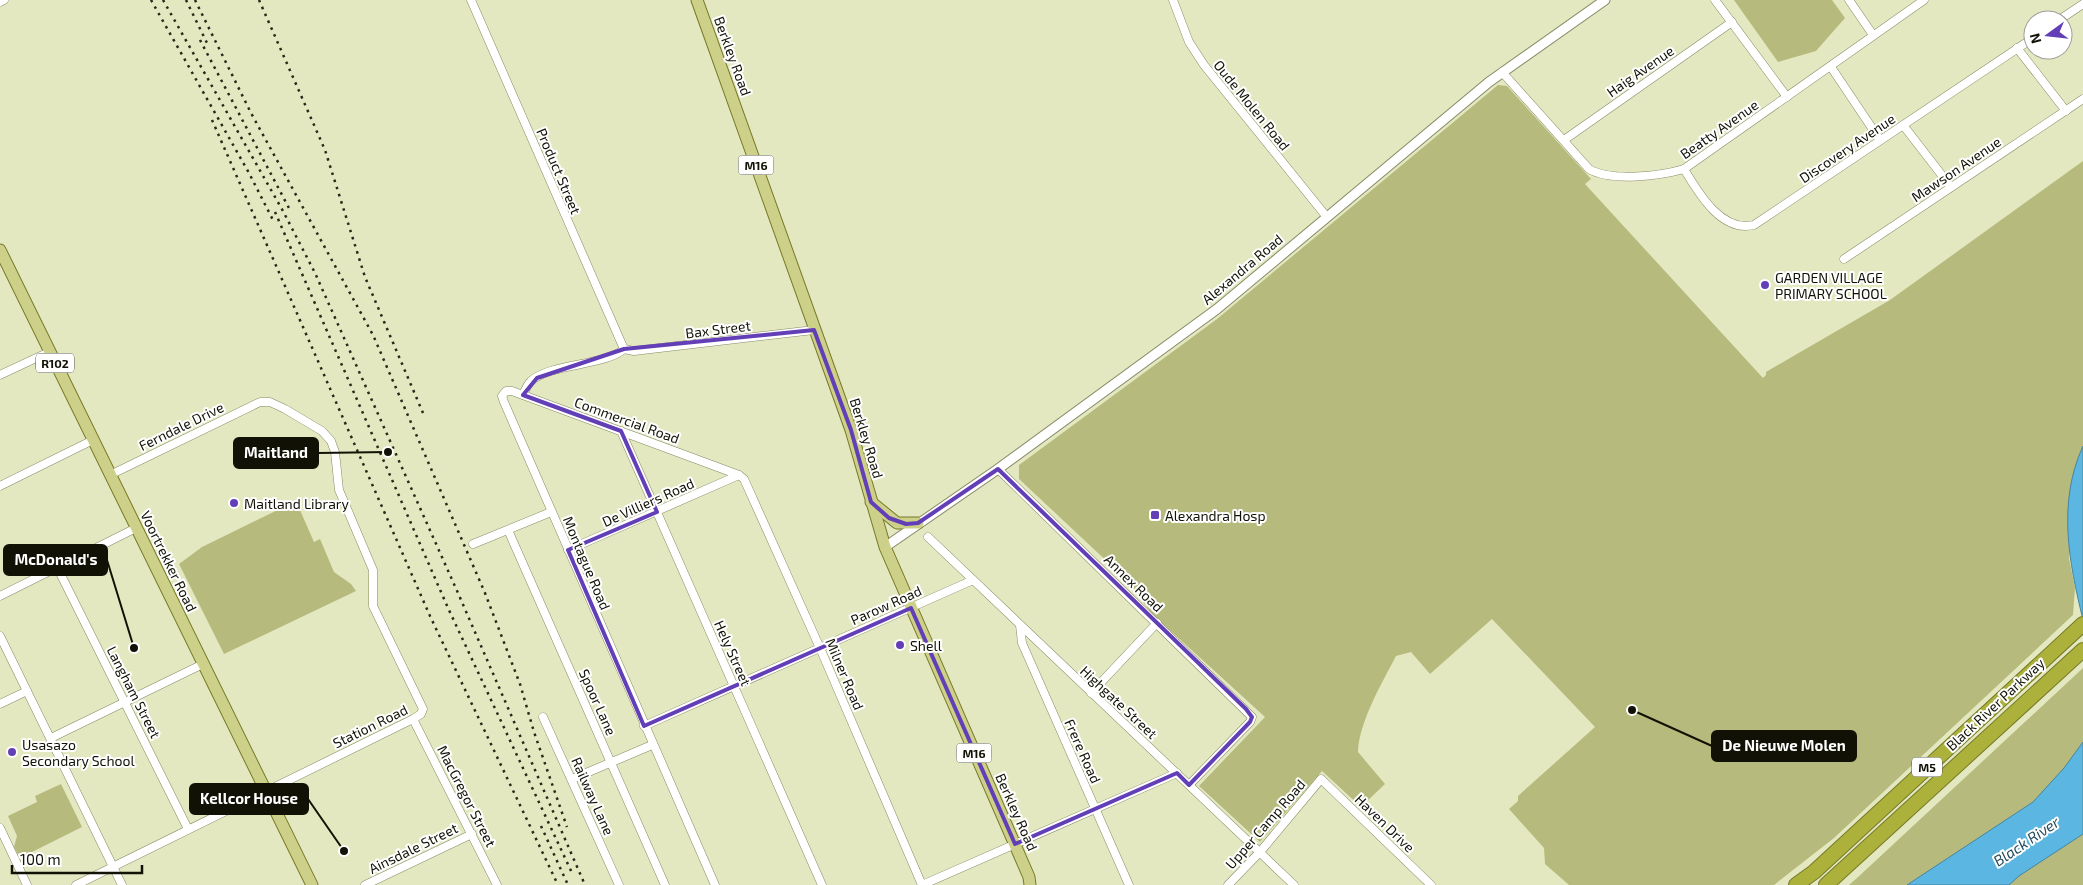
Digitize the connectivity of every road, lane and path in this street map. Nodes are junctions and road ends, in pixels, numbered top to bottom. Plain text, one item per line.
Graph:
1 (4, 0) edge
2 (471, 0) edge
3 (697, 0) edge
4 (1173, 0) edge
5 (1605, 0) edge
6 (1715, 0) edge
7 (1849, 0) edge
8 (1924, 0) edge
9 (0, 2) edge
10 (1732, 22) junction
11 (1873, 36) junction
12 (2023, 44) edge
13 (2017, 48) junction
14 (1831, 67) junction
15 (1502, 72) junction
16 (1787, 97) junction
17 (2083, 99) edge
18 (2066, 111) junction
19 (1903, 125) junction
20 (1564, 140) junction
21 (1880, 140) junction
22 (1684, 169) junction
23 (1951, 187) junction
24 (1326, 216) junction
25 (0, 250) edge
26 (1844, 259) dead end
27 (3, 264) edge
28 (814, 330) junction
29 (625, 350) junction
30 (49, 352) junction
31 (0, 375) edge
32 (506, 391) joint
33 (522, 395) junction
34 (264, 401) joint
35 (621, 431) junction
36 (93, 440) junction
37 (998, 469) junction
38 (110, 475) junction
39 (739, 475) junction
40 (0, 486) edge
41 (871, 502) junction
42 (551, 512) junction
43 (657, 512) junction
44 (918, 523) junction
45 (136, 528) junction
46 (508, 530) junction
47 (928, 537) dead end
48 (473, 544) dead end
49 (886, 546) junction
50 (568, 550) junction
51 (57, 567) junction
52 (973, 580) junction
53 (0, 596) edge
54 (911, 608) junction
55 (1157, 623) junction
56 (1020, 625) junction
57 (2080, 627) edge
58 (0, 636) edge
59 (820, 648) junction
60 (2082, 651) edge
61 (203, 664) junction
62 (734, 686) junction
63 (27, 691) junction
64 (1091, 693) junction
65 (125, 702) junction
66 (0, 704) edge
67 (543, 717) dead end
68 (413, 719) junction
69 (644, 726) junction
70 (51, 738) junction
71 (652, 745) junction
72 (611, 763) junction
73 (1177, 773) junction
74 (572, 779) junction
75 (1321, 779) joint
76 (1189, 785) junction
77 (266, 791) junction
78 (1095, 809) junction
79 (0, 828) edge
80 (188, 829) junction
81 (472, 834) junction
82 (1015, 844) junction
83 (1260, 852) junction
84 (113, 867) junction
85 (1032, 882) edge
86 (27, 885) edge
87 (76, 885) edge
88 (122, 885) edge
89 (312, 885) edge
90 (365, 885) edge
91 (497, 885) edge
92 (619, 885) edge
93 (665, 885) edge
94 (715, 885) edge
95 (822, 885) edge
96 (922, 885) edge
97 (1129, 885) edge
98 (1228, 885) edge
99 (1294, 885) edge
100 (1430, 885) edge
101 (1796, 885) edge
102 (1826, 885) edge

1 - 9 street
2 - 29 street, Product Street
3 - 28 main road, Berkley Road / M16
4 - 24 street, Oude Molen Road
5 - 15 street, Alexandra Road
6 - 10 street
7 - 11 street
8 - 11 street, Beatty Avenue
10 - 16 street
10 - 20 street, Haig Avenue
11 - 14 street, Beatty Avenue
12 - 13 street, Discovery Avenue
13 - 18 street
13 - 19 street, Discovery Avenue
14 - 16 street, Beatty Avenue
14 - 21 street
15 - 20 street, Beatty Avenue
15 - 24 street, Alexandra Road
16 - 22 street, Beatty Avenue
17 - 18 street, Mawson Avenue
18 - 23 street, Mawson Avenue
19 - 21 street, Discovery Avenue
19 - 23 street
20 - 22 street, Beatty Avenue
21 - 22 street, Discovery Avenue
23 - 26 street, Mawson Avenue
24 - 37 street, Alexandra Road
25 - 27 main road, Voortrekker Road / R102
27 - 30 main road, Voortrekker Road / R102
28 - 29 street, Bax Street
28 - 41 main road, Berkley Road / M16
29 - 33 street, Bax Street
30 - 31 street
30 - 36 main road, Voortrekker Road / R102
32 - 33 street, Commercial Road
32 - 42 street, Montague Road
33 - 35 street, Commercial Road
34 - 38 street, Ferndale Drive
34 - 68 street, Station Road
35 - 39 street, Commercial Road
35 - 43 street, Hely Street
36 - 38 main road, Voortrekker Road / R102
36 - 40 street
37 - 44 street, Alexandra Road
37 - 55 street, Annex Road
38 - 45 main road, Voortrekker Road / R102
39 - 43 street, De Villiers Road
39 - 59 street, Milner Road
41 - 44 main road
41 - 49 main road, Berkley Road / M16
42 - 46 street
42 - 50 street, Montague Road
43 - 50 street, De Villiers Road
43 - 62 street, Hely Street
44 - 49 street, Alexandra Road
45 - 51 street
45 - 61 main road, Voortrekker Road / R102
46 - 48 street
46 - 72 street, Spoor Lane
47 - 52 street, Highgate Street
49 - 54 main road, Berkley Road / M16
50 - 69 street, Montague Road
51 - 53 street
51 - 65 street, Langham Street
52 - 54 street, Parow Road
52 - 56 street, Highgate Street
54 - 59 street, Parow Road
54 - 82 main road, Berkley Road / M16
55 - 64 street
55 - 76 street, Annex Road
56 - 64 street, Highgate Street
56 - 78 street, Frere Road
57 - 101 highway, Black River Parkway / M5
58 - 63 street
59 - 62 street, Parow Road
59 - 96 street, Milner Road
60 - 102 highway, Black River Parkway / M5
61 - 65 street
61 - 77 main road, Voortrekker Road / R102
62 - 69 street, Parow Road
62 - 95 street, Hely Street
63 - 66 street
63 - 70 street
64 - 73 street, Highgate Street
65 - 70 street
65 - 80 street, Langham Street
67 - 74 street, Railway Lane
68 - 77 street, Station Road
68 - 81 street, MacGregor Street
69 - 71 street, Montague Road
70 - 84 street
71 - 72 street
71 - 94 street, Montague Road
72 - 74 street
72 - 93 street, Spoor Lane
73 - 76 street, Highgate Street
73 - 78 street
74 - 92 street, Railway Lane
75 - 83 street, Upper Camp Road
75 - 100 street, Haven Drive
76 - 83 street, Highgate Street
77 - 80 street, Station Road
77 - 89 main road, Voortrekker Road / R102
78 - 82 street
78 - 97 street, Frere Road
79 - 86 street
80 - 84 street, Station Road
81 - 90 street, Ainsdale Street
81 - 91 street, MacGregor Street
82 - 85 main road, Berkley Road / M16
82 - 96 street
83 - 98 street, Upper Camp Road
83 - 99 street, Highgate Street
84 - 87 street, Station Road
84 - 88 street

